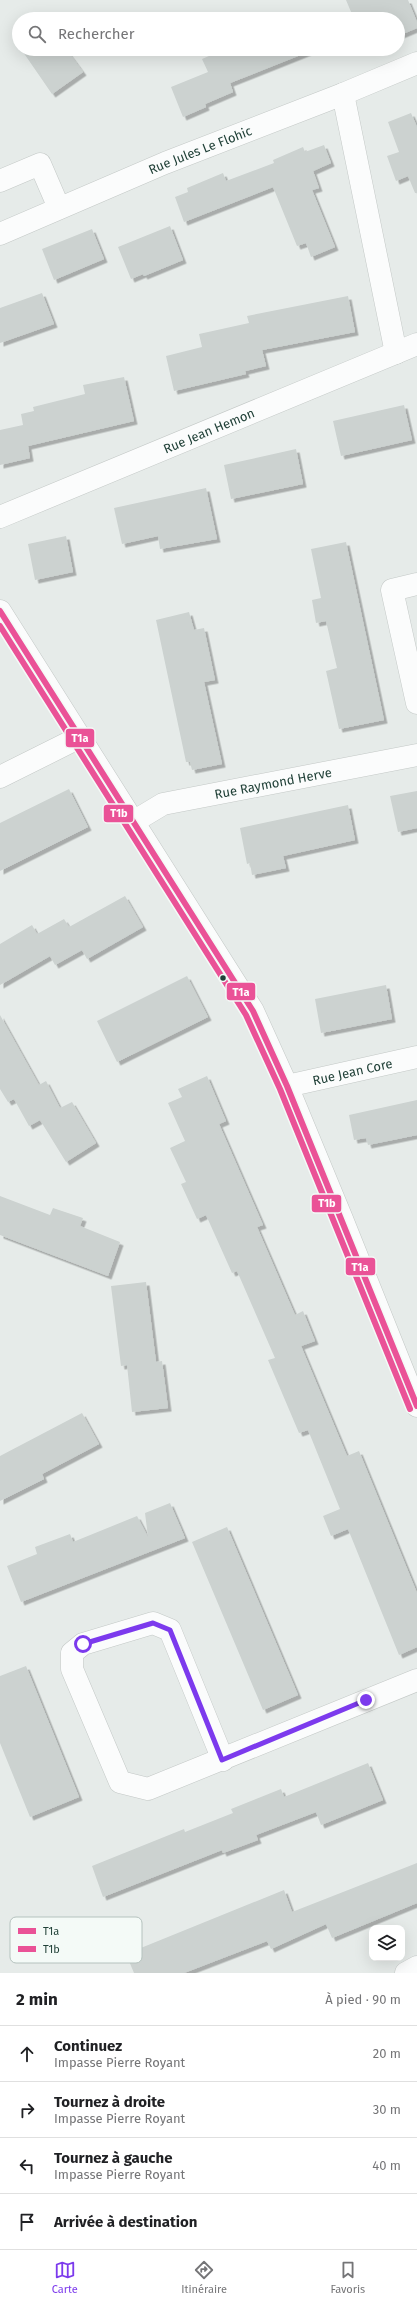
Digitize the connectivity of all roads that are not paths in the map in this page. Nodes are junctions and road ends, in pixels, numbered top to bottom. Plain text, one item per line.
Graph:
1 (417, 64) edge
2 (343, 94) junction
3 (0, 181) edge
4 (59, 208) junction
5 (0, 234) edge
6 (417, 344) edge
7 (396, 353) junction
8 (0, 517) edge
9 (417, 584) edge
10 (0, 611) edge
11 (417, 703) edge
12 (80, 737) junction
13 (417, 755) edge
14 (0, 777) edge
15 (133, 822) junction
16 (417, 1057) edge
17 (287, 1086) junction
18 (417, 1406) edge
19 (417, 1680) edge
20 (222, 1760) junction
21 (417, 1967) edge
22 (406, 1973) edge

1 - 2 street, Rue Jules Le Flohic
2 - 4 street, Rue Jules Le Flohic
2 - 7 street
3 - 4 street
4 - 5 street, Rue Jules Le Flohic
6 - 7 street, Rue Jean Hemon
7 - 8 street, Rue Jean Hemon
9 - 11 street
10 - 12 street
12 - 14 street
12 - 15 street
13 - 15 street, Rue Raymond Herve
15 - 17 street
16 - 17 street, Rue Jean Core
17 - 18 street
19 - 20 street
20 - 20 street
21 - 22 street

